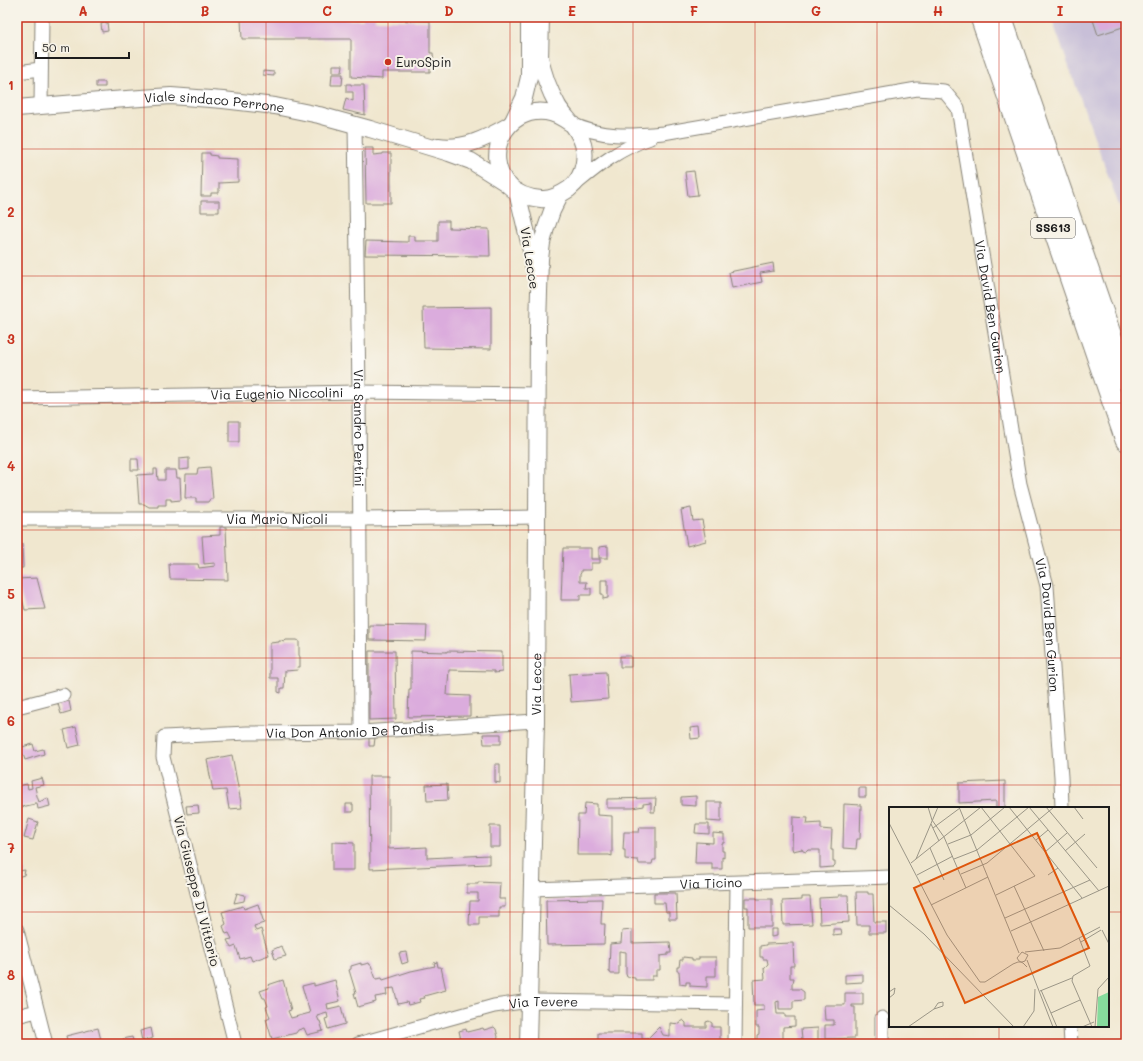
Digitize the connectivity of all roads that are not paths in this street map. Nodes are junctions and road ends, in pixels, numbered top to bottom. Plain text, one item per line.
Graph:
1 (42, 17) edge
2 (529, 17) edge
3 (541, 17) edge
4 (981, 17) edge
5 (1001, 17) edge
6 (540, 58) junction
7 (41, 69) junction
8 (17, 72) edge
9 (41, 106) junction
10 (17, 108) edge
11 (514, 121) junction
12 (570, 123) junction
13 (355, 125) junction
14 (663, 133) junction
15 (408, 141) junction
16 (513, 189) junction
17 (566, 191) junction
18 (538, 325) junction
19 (1126, 380) edge
20 (359, 392) junction
21 (538, 394) junction
22 (17, 398) edge
23 (1126, 440) edge
24 (537, 517) junction
25 (17, 519) edge
26 (360, 519) junction
27 (63, 695) dead end
28 (17, 707) edge
29 (536, 721) junction
30 (361, 732) junction
31 (164, 737) joint
32 (1062, 807) edge
33 (889, 877) edge
34 (737, 883) junction
35 (532, 889) junction
36 (17, 930) edge
37 (530, 1001) junction
38 (735, 1004) junction
39 (37, 1011) junction
40 (17, 1016) edge
41 (882, 1018) dead end
42 (1070, 1027) edge
43 (46, 1044) edge
44 (235, 1044) edge
45 (358, 1044) edge
46 (528, 1044) edge
47 (735, 1044) edge
48 (882, 1044) edge
49 (1071, 1044) edge

1 - 7 street
2 - 11 street
3 - 6 street
4 - 23 highway, SS613
5 - 19 highway, SS613
6 - 11 street
6 - 12 street
7 - 8 street
7 - 9 street
9 - 10 street, Viale sindaco Perrone
9 - 13 street, Viale sindaco Perrone
11 - 12 street
11 - 15 street, Viale sindaco Perrone
11 - 16 street
12 - 14 street, Via David Ben Gurion
12 - 17 street
13 - 15 street, Viale sindaco Perrone
13 - 20 street, Via Sandro Pertini
14 - 17 street, Via David Ben Gurion
14 - 32 street, Via David Ben Gurion
15 - 16 street, Viale sindaco Perrone
16 - 17 street
16 - 18 street, Via Lecce
17 - 18 street, Via Lecce
18 - 21 street, Via Lecce
20 - 21 street, Via Eugenio Niccolini
20 - 22 street, Via Eugenio Niccolini
20 - 26 street, Via Sandro Pertini
21 - 24 street, Via Lecce
24 - 26 street, Via Mario Nicoli
24 - 29 street, Via Lecce
25 - 26 street, Via Mario Nicoli
26 - 30 street, Via Sandro Pertini
27 - 28 street
29 - 30 street, Via Don Antonio De Pandis
29 - 35 street, Via Lecce
30 - 31 street, Via Don Antonio De Pandis
31 - 44 street, Via Giuseppe Di Vittorio
33 - 34 street, Via Ticino
34 - 35 street, Via Ticino
34 - 38 street
35 - 37 street, Via Lecce
36 - 39 street
37 - 38 street, Via Tevere
37 - 45 street, Via Tevere
37 - 46 street, Via Lecce
38 - 47 street
39 - 40 street
39 - 43 street
41 - 48 street
42 - 49 street

